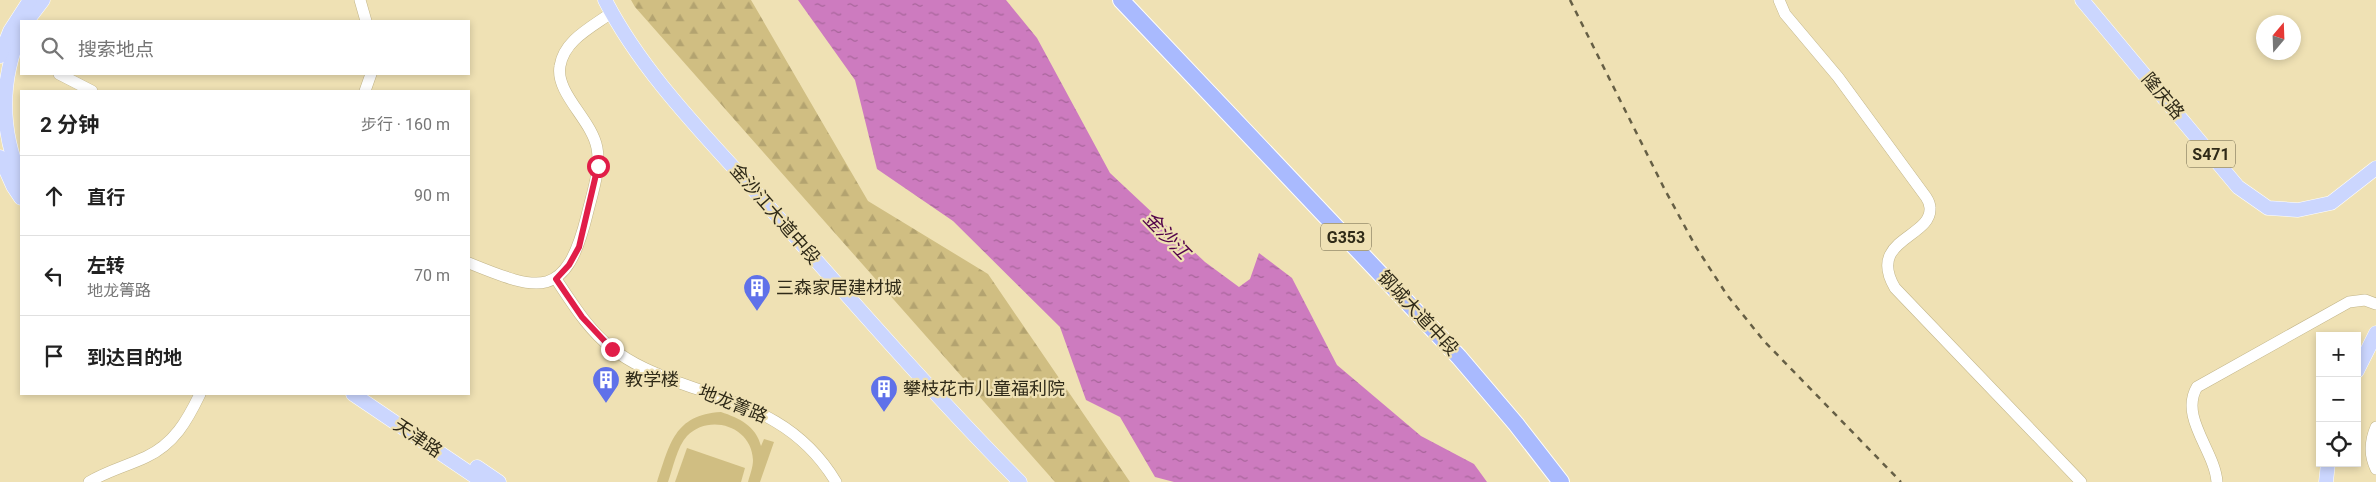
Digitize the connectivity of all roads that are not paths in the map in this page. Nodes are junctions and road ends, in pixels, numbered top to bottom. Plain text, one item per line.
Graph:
1 (30, 0) edge
2 (43, 0) edge
3 (360, 0) edge
4 (1121, 0) edge
5 (1779, 0) edge
6 (2082, 0) edge
7 (608, 6) edge
8 (28, 20) edge
9 (366, 20) edge
10 (20, 34) edge
11 (10, 51) edge
12 (61, 75) edge
13 (371, 75) edge
14 (90, 90) edge
15 (365, 90) edge
16 (0, 157) edge
17 (2376, 168) edge
18 (20, 176) edge
19 (20, 196) edge
20 (470, 263) edge
21 (556, 279) junction
22 (2376, 304) edge
23 (2376, 334) edge
24 (2361, 364) edge
25 (199, 395) edge
26 (354, 395) edge
27 (371, 395) edge
28 (2376, 427) edge
29 (2376, 469) edge
30 (89, 482) edge
31 (483, 482) edge
32 (499, 482) edge
33 (836, 482) edge
34 (1020, 482) edge
35 (1561, 482) edge
36 (2080, 482) edge
37 (2217, 482) edge

1 - 11 main road
2 - 8 main road
3 - 9 street
4 - 35 highway, 钢城大道中段 / G353
5 - 36 street
6 - 17 main road, 隆庆路 / S471
7 - 21 street
7 - 34 main road, 金沙江大道中段
10 - 11 main road
11 - 18 main road
12 - 14 street
13 - 15 street
16 - 19 main road
20 - 21 street
21 - 33 street, 地龙箐路
22 - 37 street
23 - 24 main road
25 - 30 street
26 - 31 main road, 天津路
27 - 32 main road
28 - 29 street

